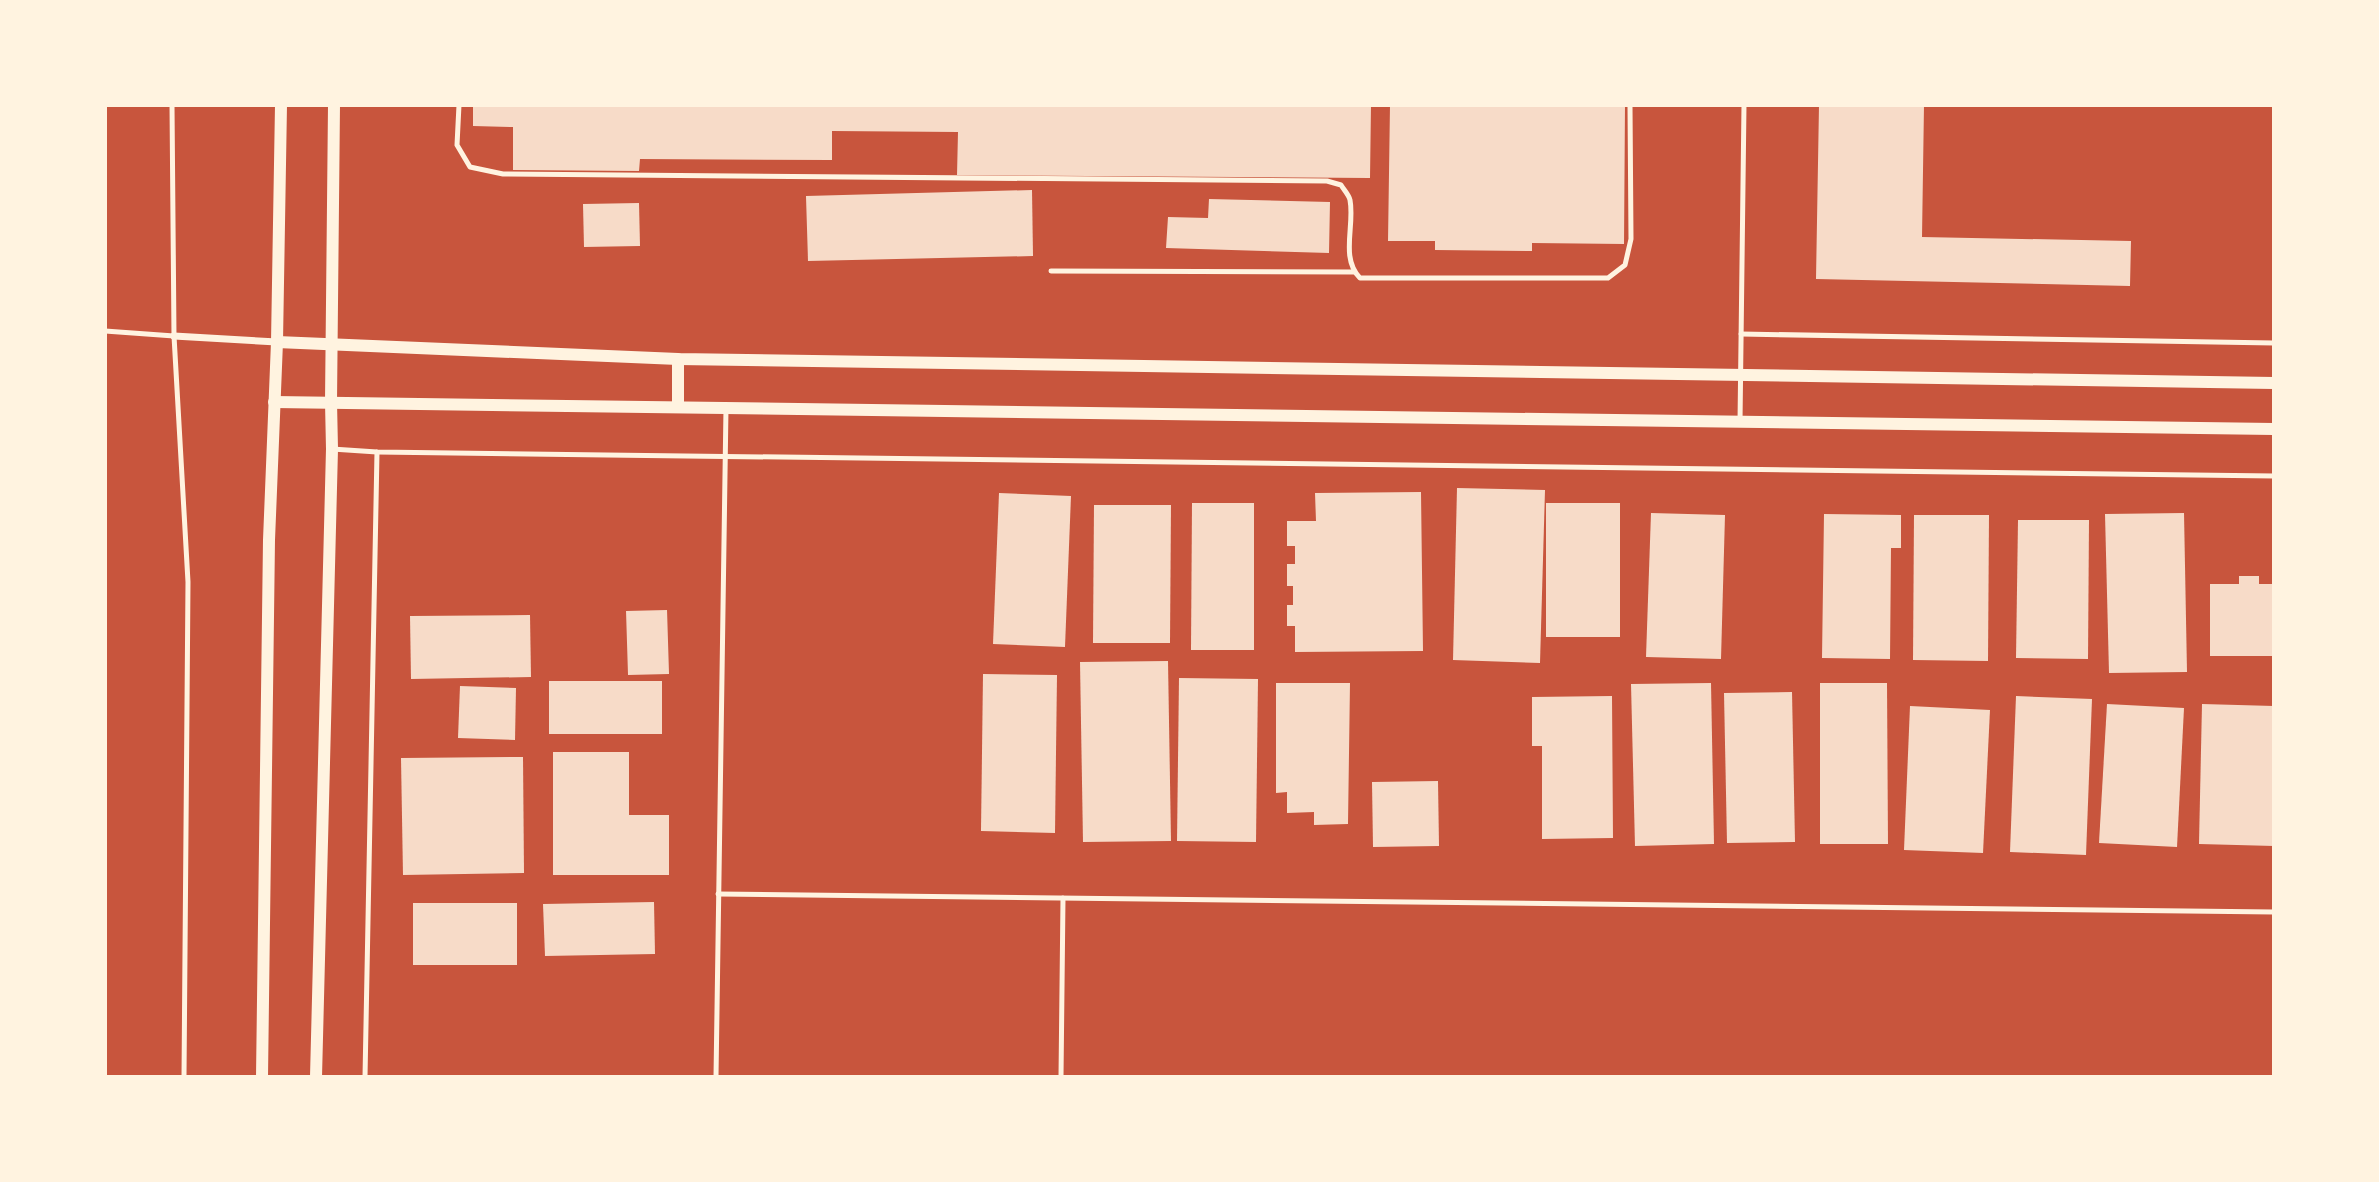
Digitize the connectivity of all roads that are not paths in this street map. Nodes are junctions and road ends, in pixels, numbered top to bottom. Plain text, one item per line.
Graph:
1 (172, 105) edge
2 (281, 105) edge
3 (334, 105) edge
4 (459, 105) edge
5 (1630, 105) edge
6 (1744, 105) edge
7 (1051, 271) dead end
8 (1353, 272) junction
9 (105, 331) edge
10 (1741, 334) junction
11 (174, 336) junction
12 (277, 342) junction
13 (2274, 343) edge
14 (332, 345) junction
15 (678, 359) junction
16 (1740, 374) junction
17 (2274, 383) edge
18 (274, 402) junction
19 (331, 402) junction
20 (678, 407) junction
21 (726, 408) junction
22 (1740, 422) junction
23 (2274, 429) edge
24 (332, 449) junction
25 (377, 452) junction
26 (725, 457) junction
27 (2274, 476) edge
28 (719, 894) junction
29 (1063, 898) junction
30 (2274, 912) edge
31 (184, 1077) edge
32 (262, 1077) edge
33 (316, 1077) edge
34 (365, 1077) edge
35 (716, 1077) edge
36 (1061, 1077) edge

1 - 11 lane
2 - 12 street
3 - 14 street
4 - 8 lane
5 - 8 lane
6 - 10 lane
7 - 8 lane
9 - 11 lane
10 - 13 lane
10 - 16 lane
11 - 12 street
11 - 31 lane
12 - 14 street
12 - 18 street
14 - 15 street
14 - 19 street
15 - 16 street
15 - 20 street
16 - 17 street
16 - 22 lane
18 - 19 street
18 - 32 street
19 - 20 street
19 - 24 street
20 - 21 street
21 - 22 street
21 - 26 lane
22 - 23 street
24 - 25 lane
24 - 33 street
25 - 26 lane
25 - 34 lane
26 - 27 lane
26 - 28 lane
28 - 29 lane
28 - 35 lane
29 - 30 lane
29 - 36 lane

